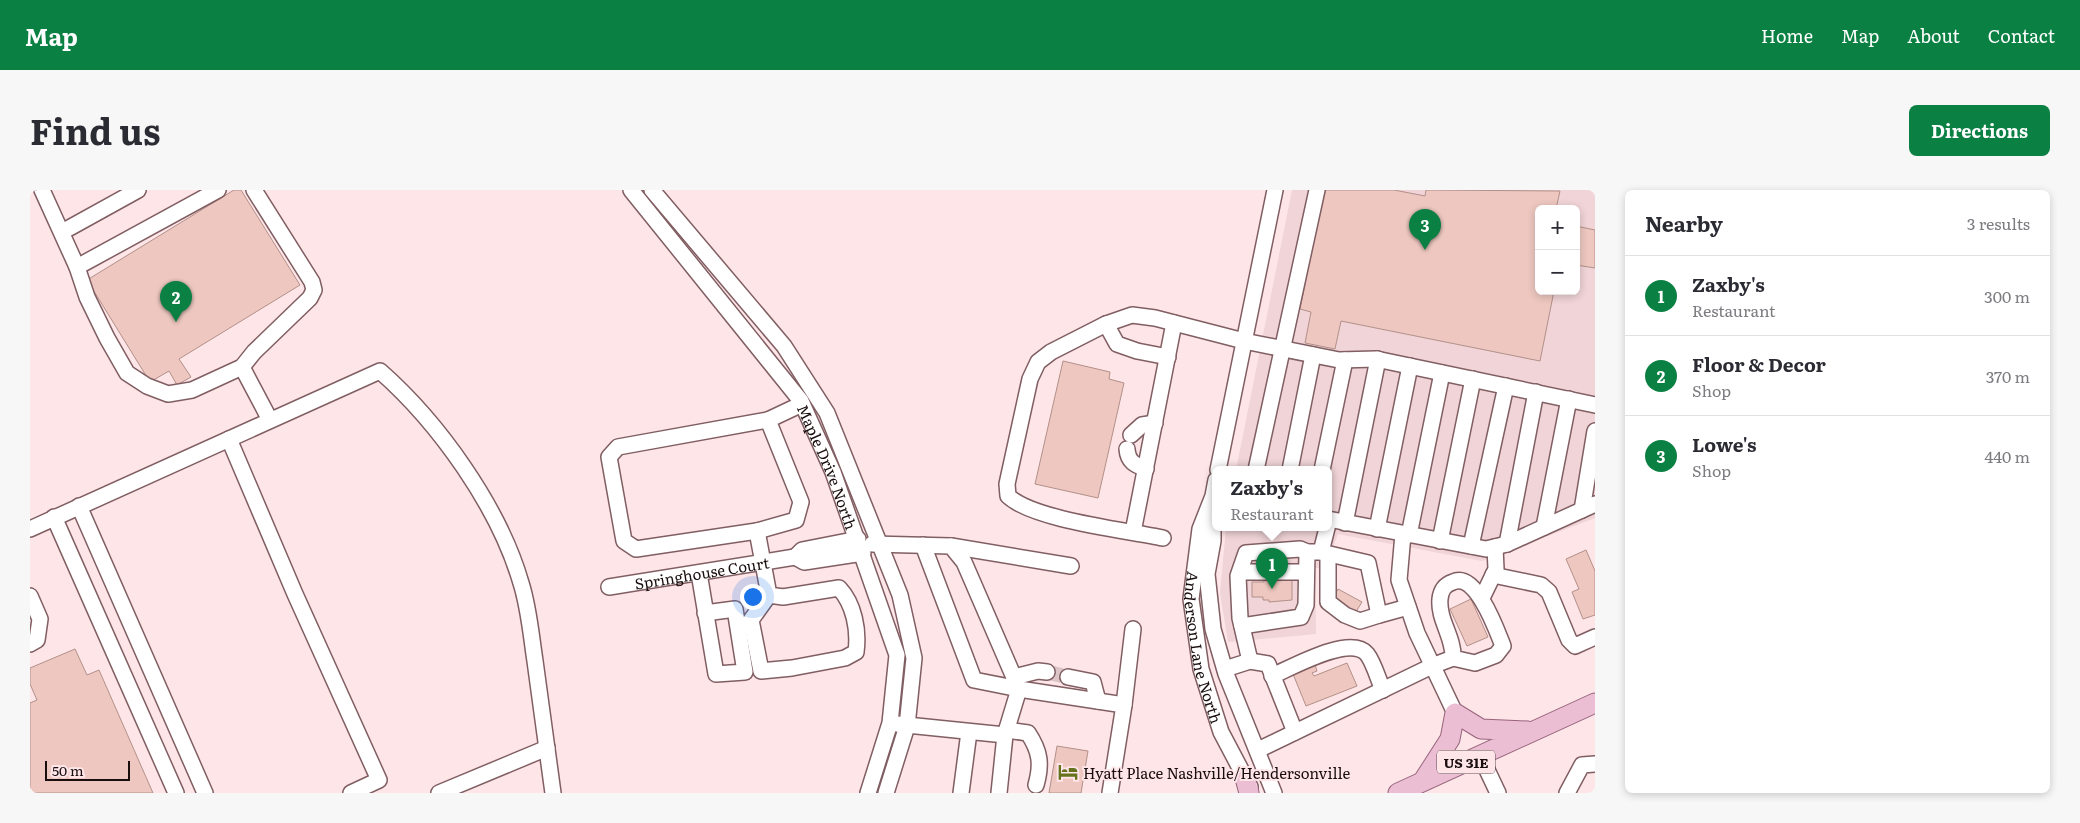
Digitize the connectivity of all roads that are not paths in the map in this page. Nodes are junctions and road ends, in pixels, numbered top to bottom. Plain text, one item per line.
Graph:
1 (42, 190) edge
2 (138, 190) edge
3 (218, 190) edge
4 (254, 190) edge
5 (631, 190) edge
6 (652, 190) edge
7 (1275, 190) edge
8 (1317, 190) edge
9 (62, 232) junction
10 (77, 267) junction
11 (726, 280) junction
12 (714, 292) junction
13 (1174, 323) junction
14 (1106, 324) junction
15 (1244, 341) junction
16 (1283, 349) junction
17 (1313, 355) junction
18 (1168, 357) junction
19 (1378, 359) junction
20 (1345, 360) junction
21 (1410, 366) junction
22 (242, 367) junction
23 (1442, 373) junction
24 (1473, 379) junction
25 (1506, 386) junction
26 (1536, 392) junction
27 (816, 394) junction
28 (1568, 399) junction
29 (801, 403) junction
30 (1595, 405) edge
31 (270, 420) junction
32 (768, 420) junction
33 (1155, 423) junction
34 (1595, 431) edge
35 (229, 439) junction
36 (1219, 466) edge
37 (1257, 466) edge
38 (1291, 466) edge
39 (1323, 466) edge
40 (1146, 469) junction
41 (1212, 502) edge
42 (79, 506) junction
43 (1588, 507) edge
44 (54, 518) junction
45 (1332, 521) edge
46 (1345, 523) junction
47 (1544, 527) junction
48 (30, 528) edge
49 (1377, 529) junction
50 (757, 530) junction
51 (1213, 531) edge
52 (1325, 531) edge
53 (1133, 532) junction
54 (1406, 535) junction
55 (1163, 538) dead end
56 (1440, 541) junction
57 (879, 542) junction
58 (923, 545) junction
59 (860, 546) junction
60 (951, 546) junction
61 (1471, 546) junction
62 (1501, 546) junction
63 (1319, 553) junction
64 (762, 562) junction
65 (1071, 566) dead end
66 (1240, 572) junction
67 (1305, 572) junction
68 (698, 573) junction
69 (1493, 575) junction
70 (609, 587) dead end
71 (769, 595) junction
72 (30, 596) edge
73 (1482, 598) junction
74 (1408, 607) junction
75 (706, 613) dead end
76 (1379, 614) junction
77 (1242, 626) junction
78 (1132, 629) dead end
79 (1595, 637) edge
80 (30, 644) edge
81 (1453, 658) junction
82 (1250, 661) junction
83 (1432, 666) junction
84 (1225, 670) junction
85 (1047, 672) tunnel mouth
86 (1068, 676) tunnel mouth
87 (1272, 676) junction
88 (1016, 683) junction
89 (1382, 690) junction
90 (1098, 701) junction
91 (1595, 703) edge
92 (1124, 705) junction
93 (1454, 713) junction
94 (890, 723) junction
95 (907, 726) junction
96 (1534, 731) junction
97 (969, 732) junction
98 (1295, 732) junction
99 (1006, 733) junction
100 (547, 748) junction
101 (1258, 750) junction
102 (1480, 755) junction
103 (1595, 764) edge
104 (1423, 781) junction
105 (1036, 785) dead end
106 (383, 786) edge
107 (1249, 788) edge
108 (176, 793) edge
109 (205, 793) edge
110 (351, 793) edge
111 (439, 793) edge
112 (553, 793) edge
113 (868, 793) edge
114 (886, 793) edge
115 (961, 793) edge
116 (999, 793) edge
117 (1110, 793) edge
118 (1274, 793) edge
119 (1398, 793) edge
120 (1498, 793) edge
121 (1566, 793) edge

1 - 9 street
2 - 9 street
3 - 10 street
4 - 22 street
5 - 12 street, Maple Drive North
6 - 11 street, Maple Drive North
7 - 15 street
8 - 16 street
9 - 10 street
10 - 22 street
11 - 12 street
11 - 27 street, Maple Drive North
12 - 29 street, Maple Drive North
13 - 14 street
13 - 15 street
13 - 18 street
14 - 18 street
14 - 53 street
15 - 16 street
15 - 36 street
16 - 17 street
16 - 37 street
17 - 20 street
17 - 38 street
18 - 33 street
19 - 20 street
19 - 21 street
19 - 46 street
20 - 39 street
21 - 23 street
21 - 49 street
22 - 31 street
23 - 24 street
23 - 54 street
24 - 25 street
24 - 56 street
25 - 26 street
25 - 61 street
26 - 28 street
26 - 62 street
27 - 29 street
27 - 57 street, Maple Drive North
28 - 30 street
28 - 47 street
29 - 32 street
29 - 59 street, Maple Drive North
31 - 35 street
31 - 100 street
32 - 50 street
32 - 50 street
33 - 40 street
33 - 40 street
34 - 43 street
35 - 42 street
35 - 106 street
40 - 53 street
41 - 107 street, Anderson Lane North
42 - 44 street
42 - 109 street
43 - 47 street
44 - 48 street
44 - 108 street
45 - 46 street
46 - 49 street
47 - 62 street
49 - 54 street
50 - 64 street
51 - 84 street, Anderson Lane North
52 - 63 street
53 - 55 street
54 - 56 street
54 - 74 street
56 - 61 street
57 - 58 street, Springhouse Court
57 - 59 street, Springhouse Court
57 - 95 street, Maple Drive North
58 - 60 street, Springhouse Court
58 - 88 street
59 - 64 street, Springhouse Court
59 - 94 street, Maple Drive North
60 - 65 street, Springhouse Court
60 - 88 street
61 - 62 street
62 - 69 street
63 - 66 street
63 - 67 street
63 - 76 street
63 - 76 street
64 - 68 street, Springhouse Court
64 - 71 street
66 - 67 street
66 - 77 street
67 - 77 street
68 - 70 street, Springhouse Court
68 - 75 street
69 - 73 street
69 - 79 street
71 - 71 street
72 - 80 street
73 - 81 street
73 - 81 street
74 - 76 street
74 - 83 street
77 - 82 street
78 - 92 street
81 - 83 street
82 - 84 street
82 - 87 street
83 - 89 street
83 - 93 street
84 - 101 street, Anderson Lane North
85 - 88 street
86 - 90 street
87 - 89 street
87 - 98 street
88 - 90 street
88 - 99 street
89 - 98 street
90 - 92 street
91 - 96 main road, US 31E
92 - 117 street
93 - 96 main road
93 - 104 main road
94 - 95 street
94 - 113 street, Maple Drive North
95 - 97 street
95 - 114 street, Maple Drive North
96 - 102 main road, US 31E
97 - 99 street
97 - 115 street
98 - 101 street
99 - 105 street
99 - 116 street
100 - 111 street
100 - 112 street
101 - 118 street, Anderson Lane North
102 - 104 main road, US 31E
102 - 120 street
103 - 121 street
104 - 119 main road, US 31E
106 - 110 street

